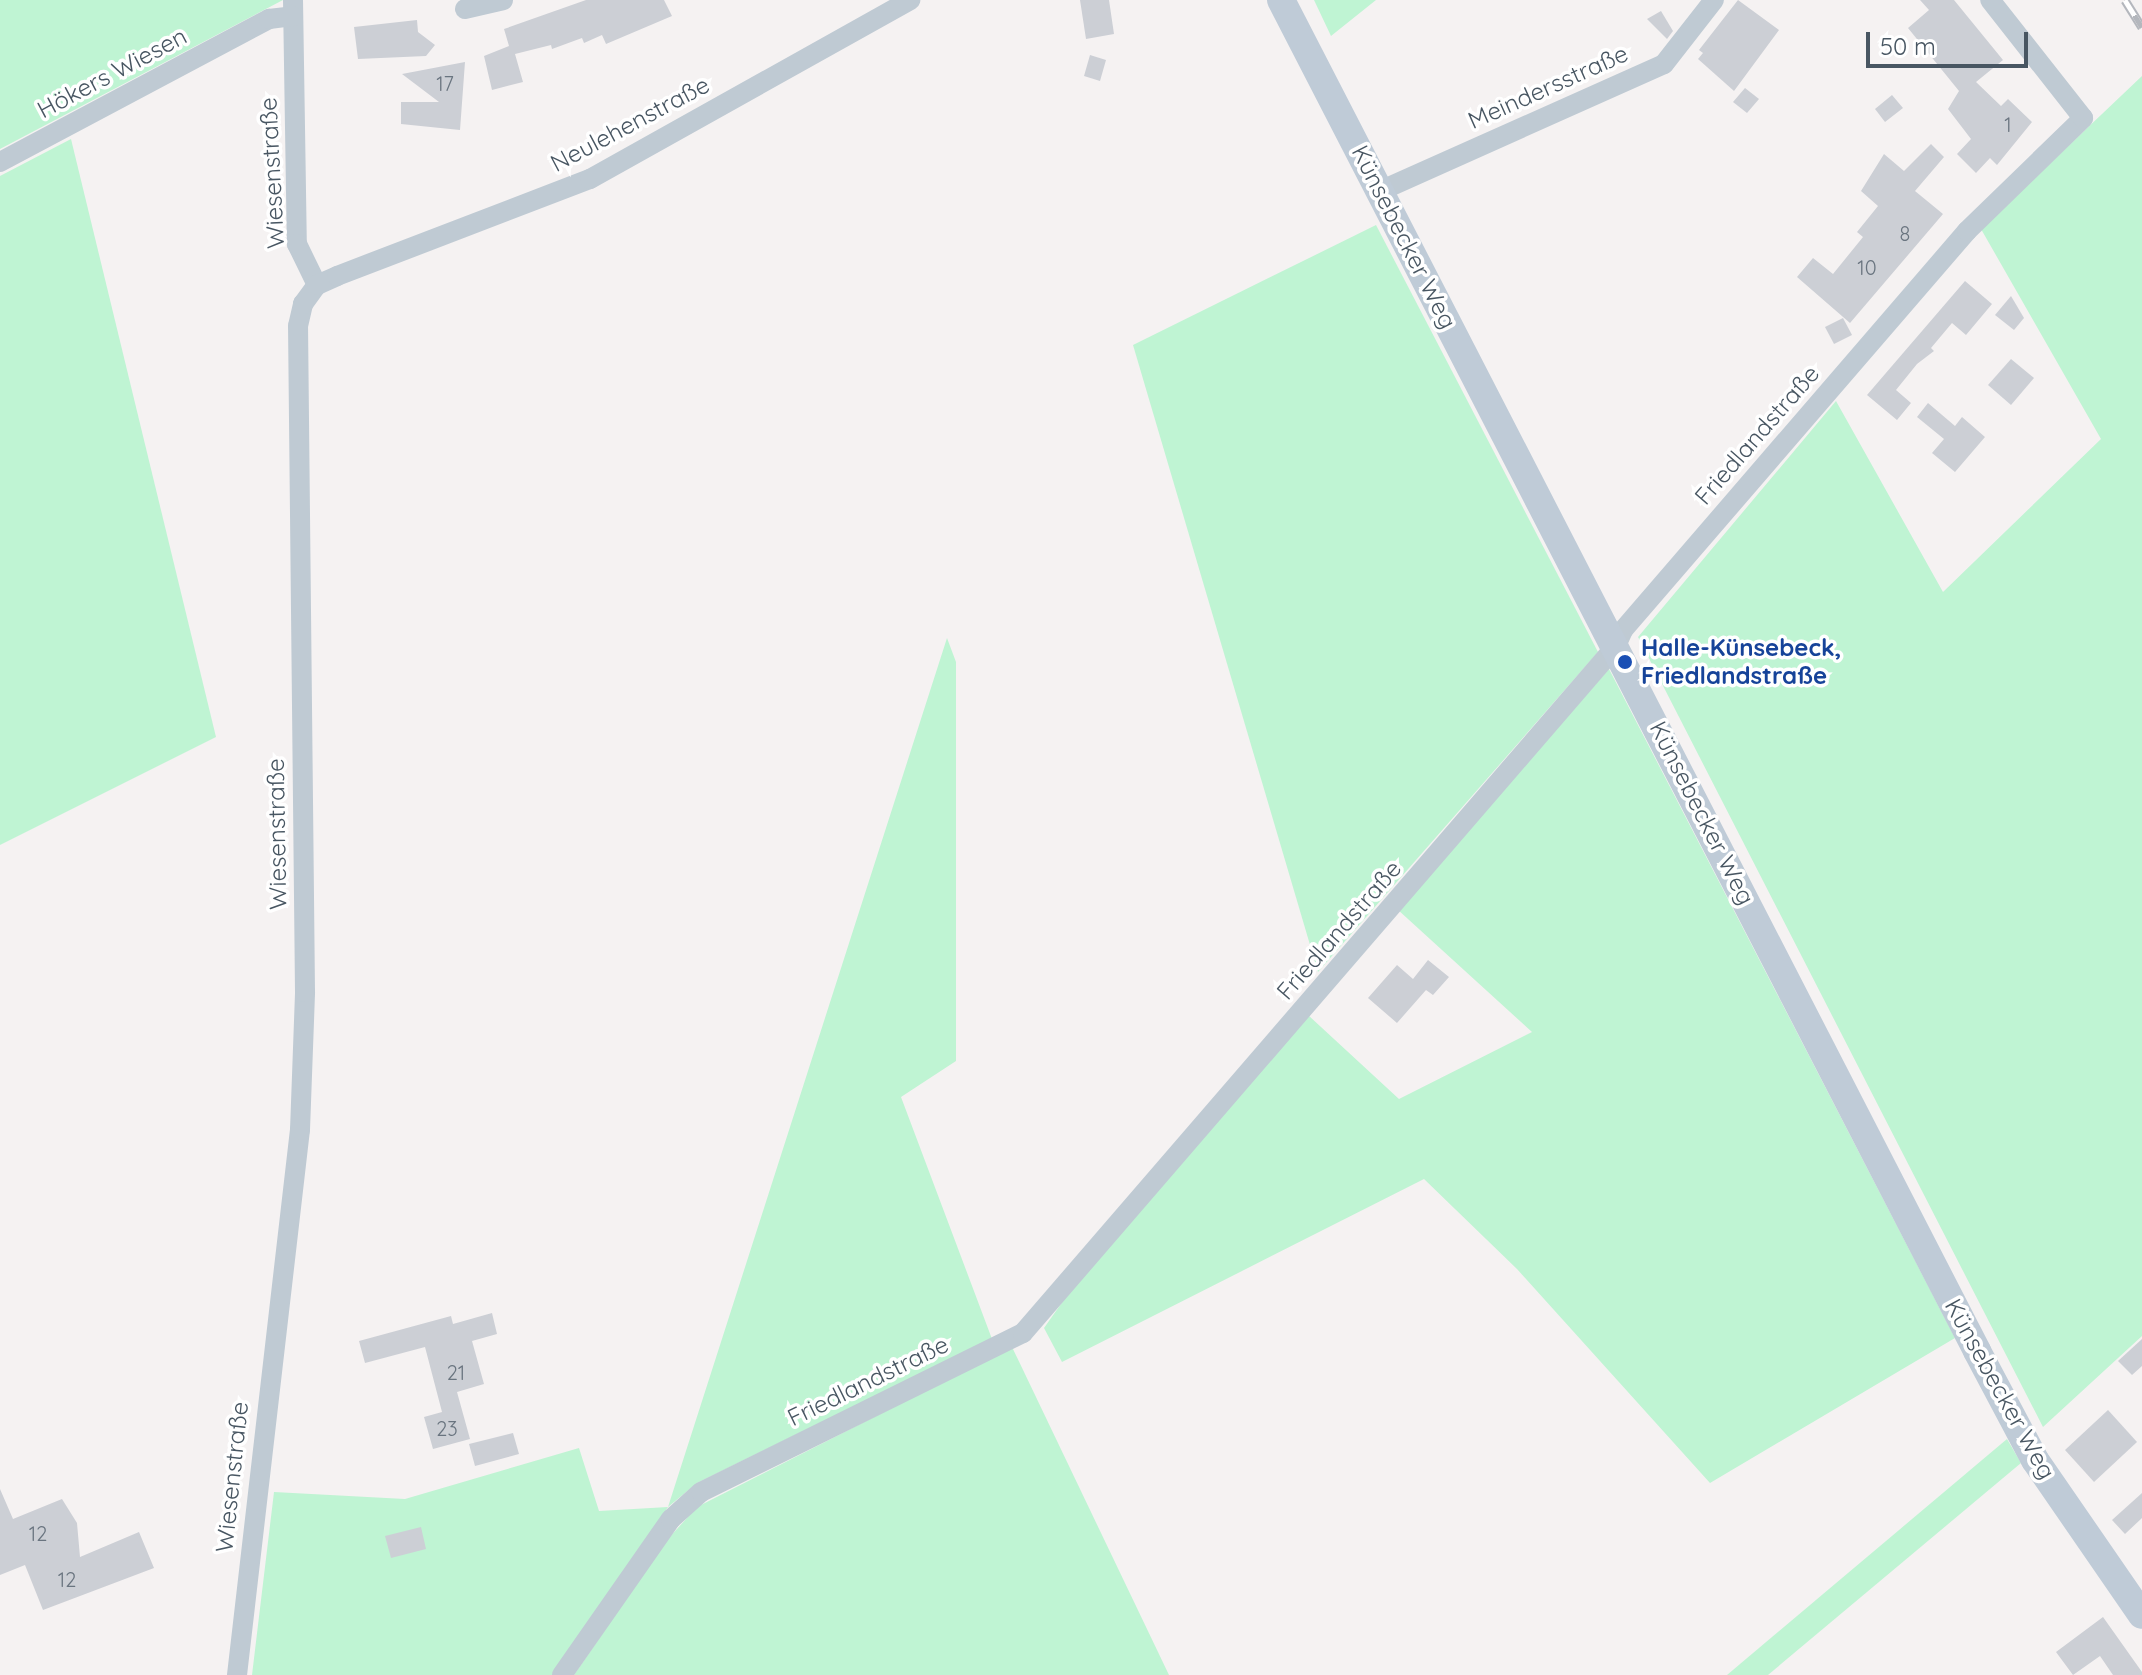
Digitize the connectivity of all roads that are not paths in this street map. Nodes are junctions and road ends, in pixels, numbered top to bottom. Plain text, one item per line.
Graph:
1 (503, 0) edge
2 (910, 0) edge
3 (1281, 0) edge
4 (1714, 0) edge
5 (1990, 0) edge
6 (293, 8) edge
7 (465, 9) dead end
8 (0, 162) edge
9 (1380, 191) junction
10 (317, 285) junction
11 (1616, 646) junction
12 (2142, 1615) edge
13 (237, 1675) edge
14 (562, 1675) edge

1 - 7 street
2 - 10 street, Neulehenstraße
3 - 9 street, Künsebecker Weg
4 - 9 street, Meindersstraße
5 - 11 street, Friedlandstraße
6 - 8 street, Hökers Wiesen
6 - 10 street, Wiesenstraße
9 - 11 street, Künsebecker Weg
10 - 13 street, Wiesenstraße
11 - 12 street, Künsebecker Weg
11 - 14 street, Friedlandstraße

